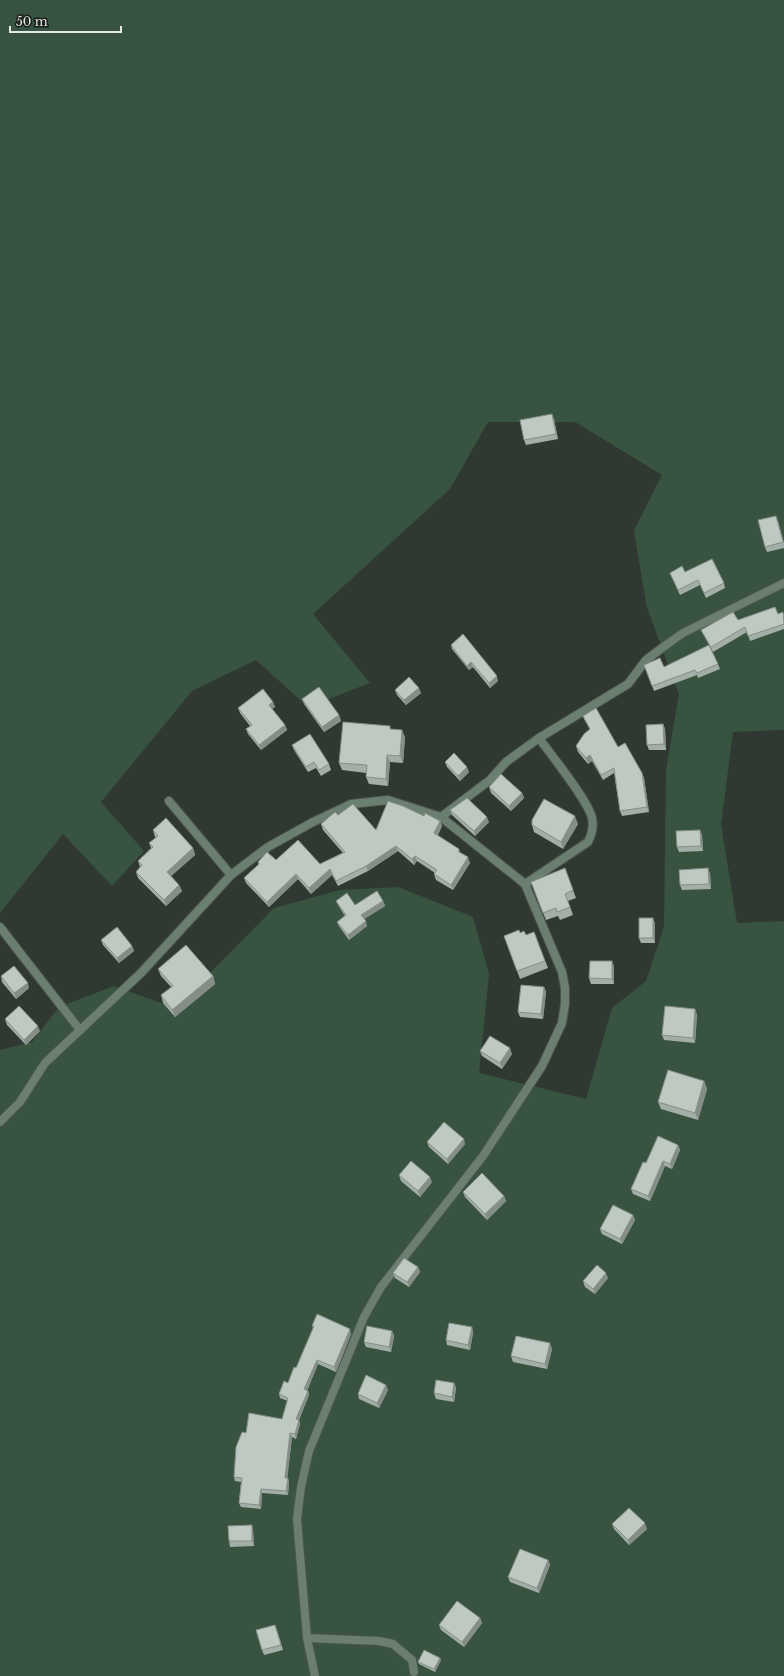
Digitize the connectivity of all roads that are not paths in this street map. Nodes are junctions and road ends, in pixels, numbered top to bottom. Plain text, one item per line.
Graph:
1 (784, 583) edge
2 (539, 738) junction
3 (169, 801) dead end
4 (441, 817) junction
5 (231, 875) junction
6 (525, 884) junction
7 (0, 927) edge
8 (80, 1030) junction
9 (0, 1122) edge
10 (307, 1638) junction
11 (414, 1672) dead end
12 (315, 1676) edge

1 - 2 street
2 - 4 street
2 - 6 street
3 - 5 street
4 - 5 street
4 - 6 street
5 - 8 street
6 - 10 street
7 - 8 street
8 - 9 street
10 - 11 street
10 - 12 street

